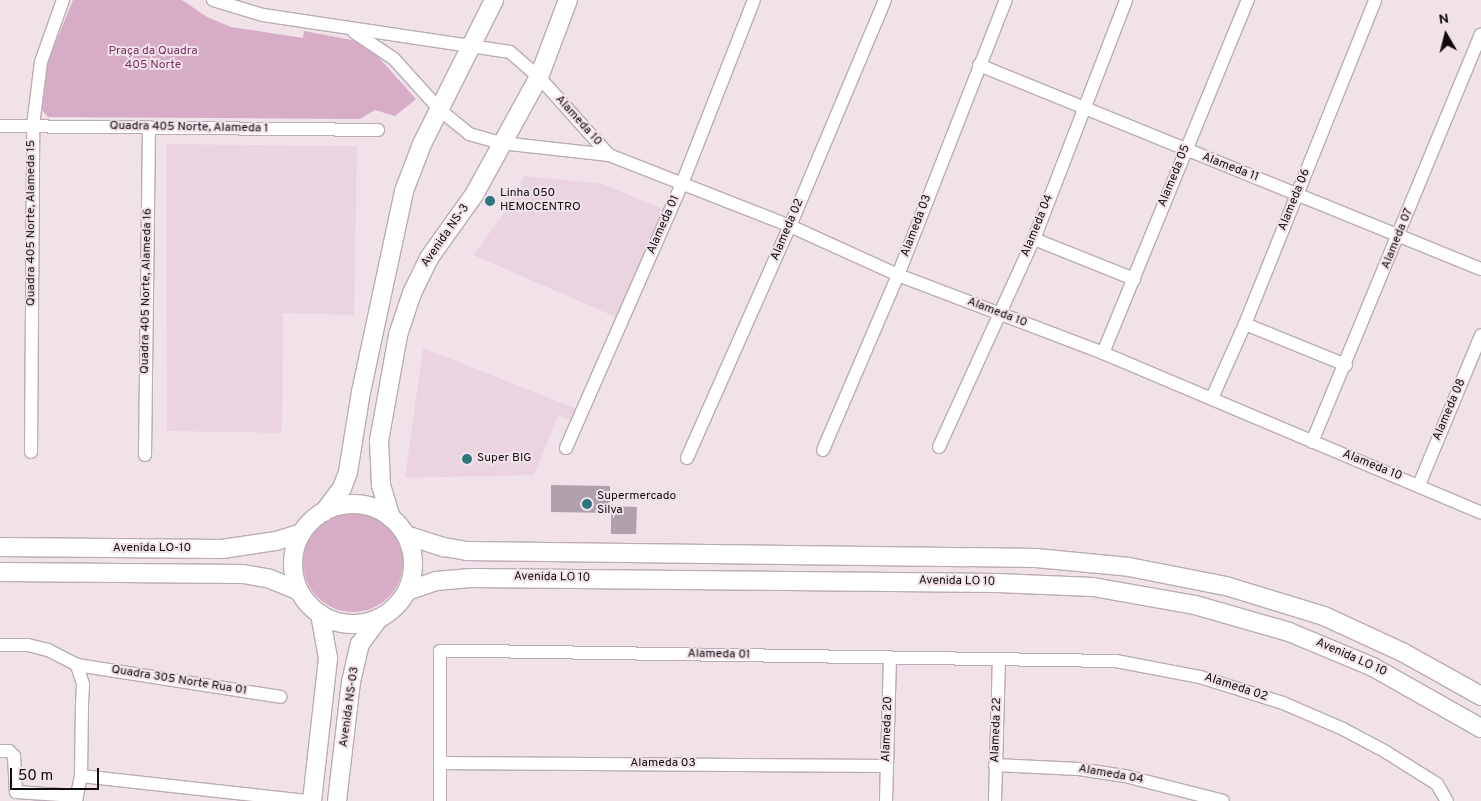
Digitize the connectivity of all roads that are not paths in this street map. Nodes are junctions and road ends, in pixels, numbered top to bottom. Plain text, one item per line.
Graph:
1 (64, 0) edge
2 (213, 0) edge
3 (494, 0) edge
4 (568, 0) edge
5 (754, 0) edge
6 (885, 0) edge
7 (1006, 0) edge
8 (1126, 0) edge
9 (1248, 0) edge
10 (1375, 0) edge
11 (344, 28) junction
12 (1481, 35) edge
13 (473, 44) junction
14 (979, 65) junction
15 (539, 77) junction
16 (1082, 108) junction
17 (441, 111) junction
18 (0, 126) edge
19 (33, 126) junction
20 (149, 127) junction
21 (378, 130) dead end
22 (502, 143) junction
23 (1186, 151) junction
24 (609, 155) junction
25 (683, 181) junction
26 (1297, 194) junction
27 (790, 226) junction
28 (1399, 236) junction
29 (1034, 239) junction
30 (1481, 269) edge
31 (898, 275) junction
32 (1134, 279) junction
33 (1000, 315) junction
34 (1245, 324) junction
35 (1481, 335) edge
36 (1103, 353) junction
37 (1346, 365) junction
38 (1212, 398) junction
39 (1312, 442) junction
40 (939, 447) dead end
41 (566, 448) dead end
42 (823, 450) dead end
43 (31, 452) dead end
44 (145, 455) dead end
45 (687, 458) dead end
46 (1419, 485) junction
47 (324, 512) junction
48 (1481, 512) edge
49 (392, 518) junction
50 (302, 532) junction
51 (406, 535) junction
52 (0, 547) edge
53 (0, 572) edge
54 (407, 591) junction
55 (299, 592) junction
56 (320, 614) junction
57 (378, 619) junction
58 (0, 645) edge
59 (890, 657) junction
60 (999, 659) junction
61 (77, 666) junction
62 (1481, 696) edge
63 (281, 697) dead end
64 (1481, 728) edge
65 (0, 751) edge
66 (440, 762) junction
67 (996, 765) junction
68 (887, 766) junction
69 (81, 776) junction
70 (76, 798) edge
71 (1447, 799) edge
72 (307, 801) edge
73 (312, 801) edge
74 (338, 801) edge
75 (440, 801) edge
76 (886, 801) edge
77 (995, 801) edge
78 (1223, 801) edge

1 - 19 street, Quadra 405 Norte, Alameda 15
2 - 11 street, Alameda 10
3 - 13 street, Avenida NS-3
4 - 15 street, Avenida NS-3
5 - 25 street, Alameda 01
6 - 27 street, Alameda 02
7 - 14 street, Alameda 03
8 - 16 street, Alameda 04
9 - 23 street, Alameda 05
10 - 26 street, Alameda 06
11 - 13 street, Alameda 10
11 - 17 street
12 - 28 street, Alameda 07
13 - 15 street, Alameda 10
13 - 17 street, Avenida NS-3
14 - 16 street, Alameda 11
14 - 31 street, Alameda 03
15 - 22 street, Avenida NS-3
15 - 24 street, Alameda 10
16 - 23 street, Alameda 11
16 - 29 street, Alameda 04
17 - 22 street
17 - 47 street, Avenida NS-3
18 - 19 street, Quadra 405 Norte, Alameda 1
19 - 20 street, Quadra 405 Norte, Alameda 1
19 - 43 street, Quadra 405 Norte, Alameda 15
20 - 21 street, Quadra 405 Norte, Alameda 1
20 - 44 street, Quadra 405 Norte, Alameda 16
22 - 24 street
22 - 49 street, Avenida NS-3
23 - 26 street, Alameda 11
23 - 32 street, Alameda 05
24 - 25 street, Alameda 10
25 - 27 street, Alameda 10
25 - 41 street, Alameda 01
26 - 28 street, Alameda 11
26 - 34 street, Alameda 06
27 - 31 street, Alameda 10
27 - 45 street, Alameda 02
28 - 30 street, Alameda 11
28 - 37 street, Alameda 07
29 - 32 street
29 - 33 street, Alameda 04
31 - 33 street, Alameda 10
31 - 42 street, Alameda 03
32 - 36 street, Alameda 05
33 - 36 street, Alameda 10
33 - 40 street, Alameda 04
34 - 37 street
34 - 38 street, Alameda 06
35 - 46 street, Alameda 08
36 - 38 street, Alameda 10
37 - 39 street, Alameda 07
38 - 39 street, Alameda 10
39 - 46 street, Alameda 10
46 - 48 street, Alameda 10
47 - 49 street, Avenida NS-3
47 - 50 street, Avenida NS-3
49 - 51 street, Avenida NS-3
50 - 52 street, Avenida LO-10
50 - 55 street
51 - 54 street, Avenida NS-3
51 - 62 street, Avenida LO 10
53 - 55 street, Avenida LO-10
54 - 57 street, Avenida NS-3
54 - 64 street, Avenida LO 10
55 - 56 street, Avenida NS-3
56 - 57 street, Avenida NS-3
56 - 73 street
57 - 74 street, Avenida NS-03
58 - 61 street
59 - 60 street, Alameda 01
59 - 66 street, Alameda 01
59 - 68 street, Alameda 20
60 - 67 street, Alameda 22
60 - 71 street, Alameda 02
61 - 63 street, Quadra 305 Norte Rua 01
61 - 69 street
65 - 70 street
66 - 68 street, Alameda 03
66 - 75 street
67 - 77 street, Alameda 22
67 - 78 street, Alameda 04
68 - 76 street, Alameda 20
69 - 70 street
69 - 72 street

